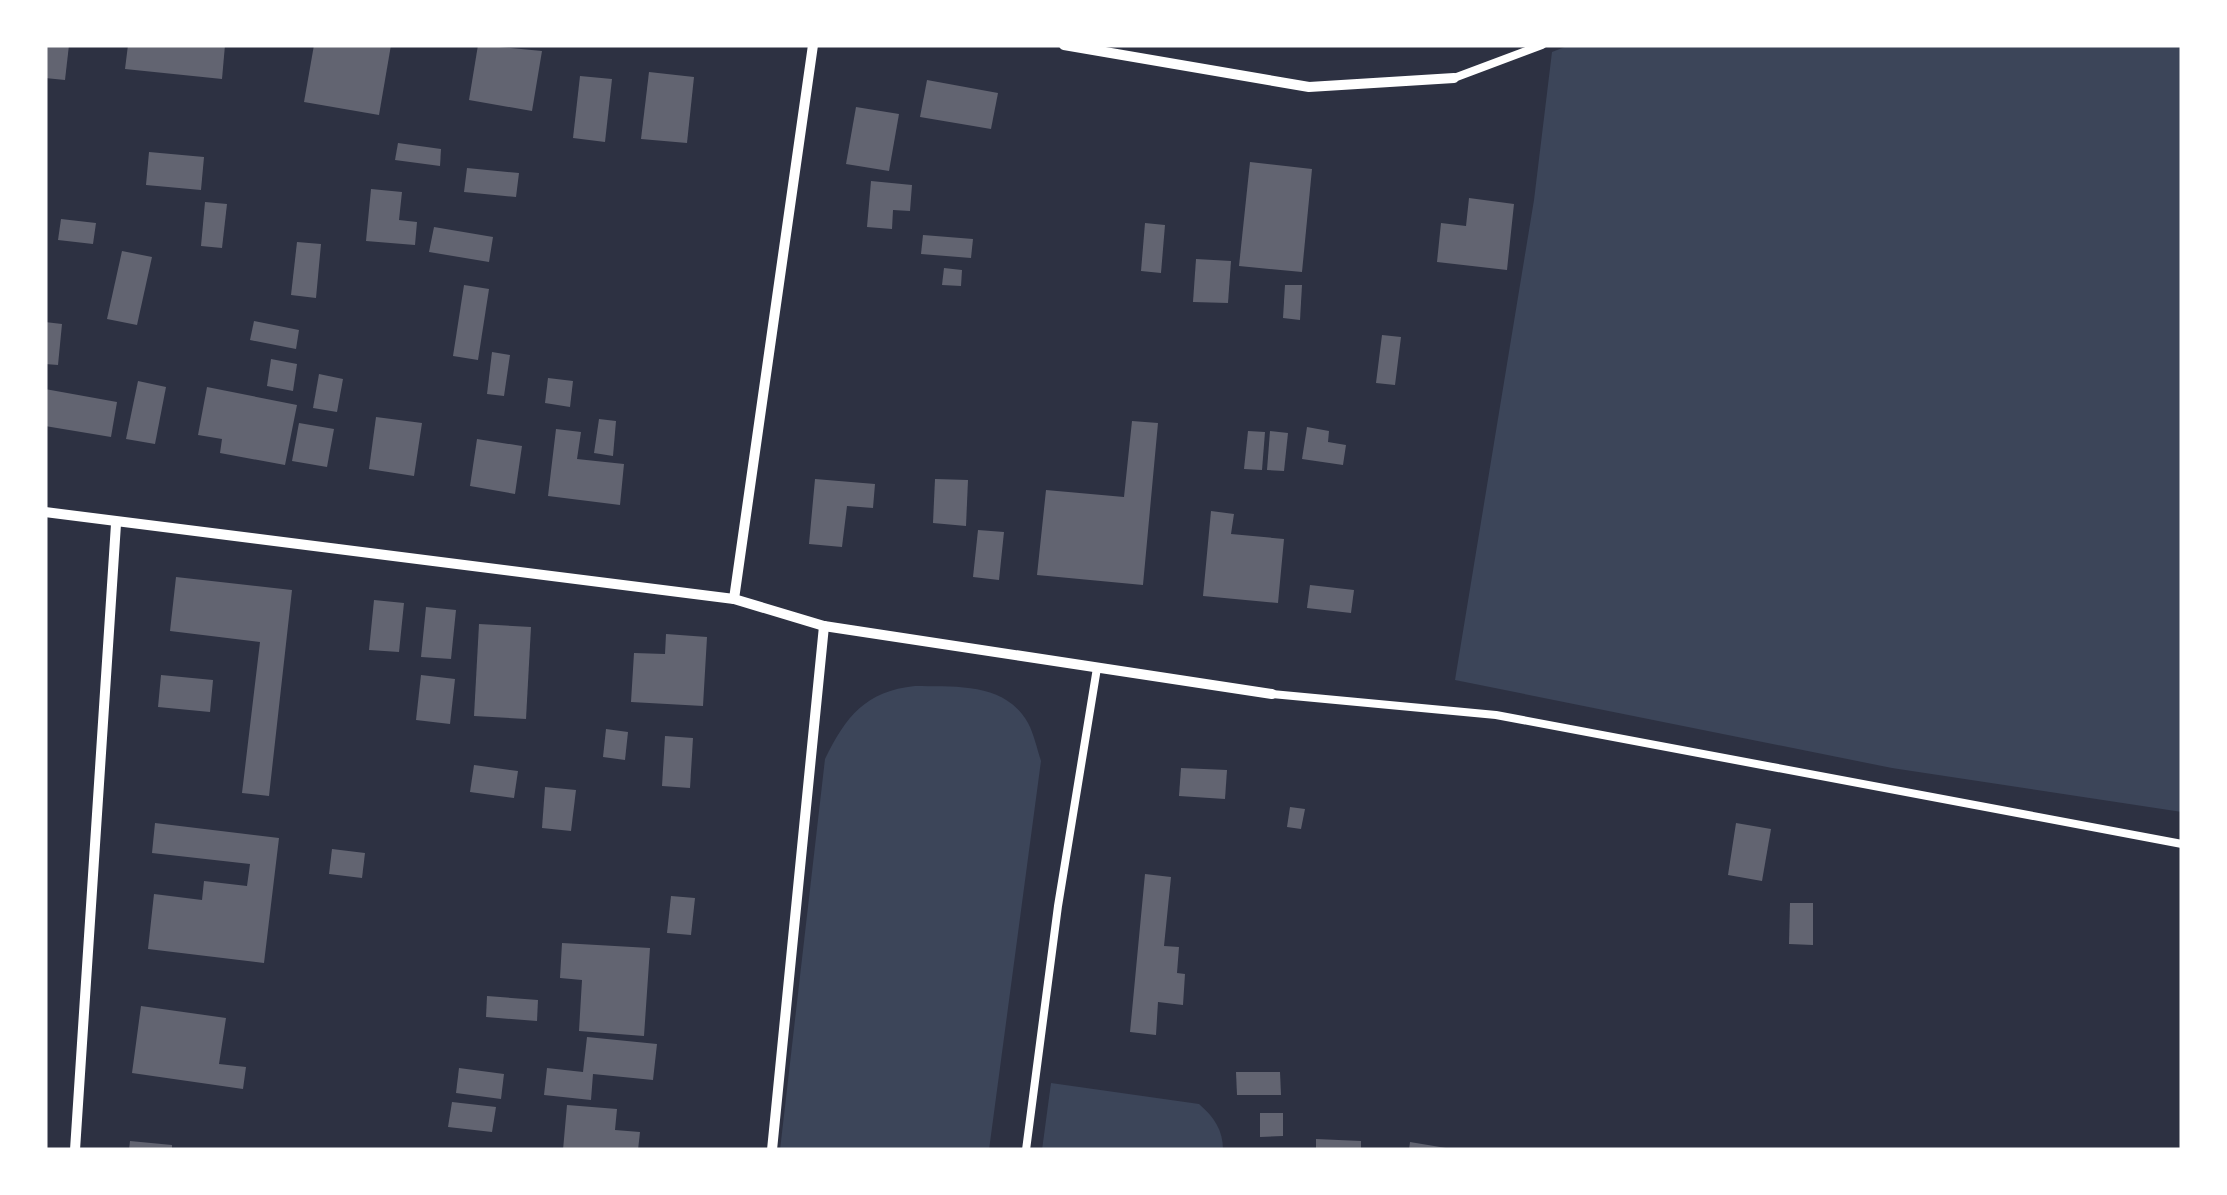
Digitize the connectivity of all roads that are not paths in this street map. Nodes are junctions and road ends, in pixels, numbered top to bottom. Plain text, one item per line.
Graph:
1 (814, 45) edge
2 (1064, 45) edge
3 (1542, 45) edge
4 (1454, 78) joint
5 (45, 512) edge
6 (116, 524) junction
7 (734, 600) junction
8 (824, 626) junction
9 (1098, 668) junction
10 (1272, 694) joint
11 (2182, 844) edge
12 (75, 1150) edge
13 (772, 1150) edge
14 (1026, 1150) edge

1 - 7 street
2 - 4 street
3 - 4 lane
5 - 6 street
6 - 7 street
6 - 12 street
7 - 8 street
8 - 9 street
8 - 13 street
9 - 10 street
9 - 14 lane
10 - 11 lane

